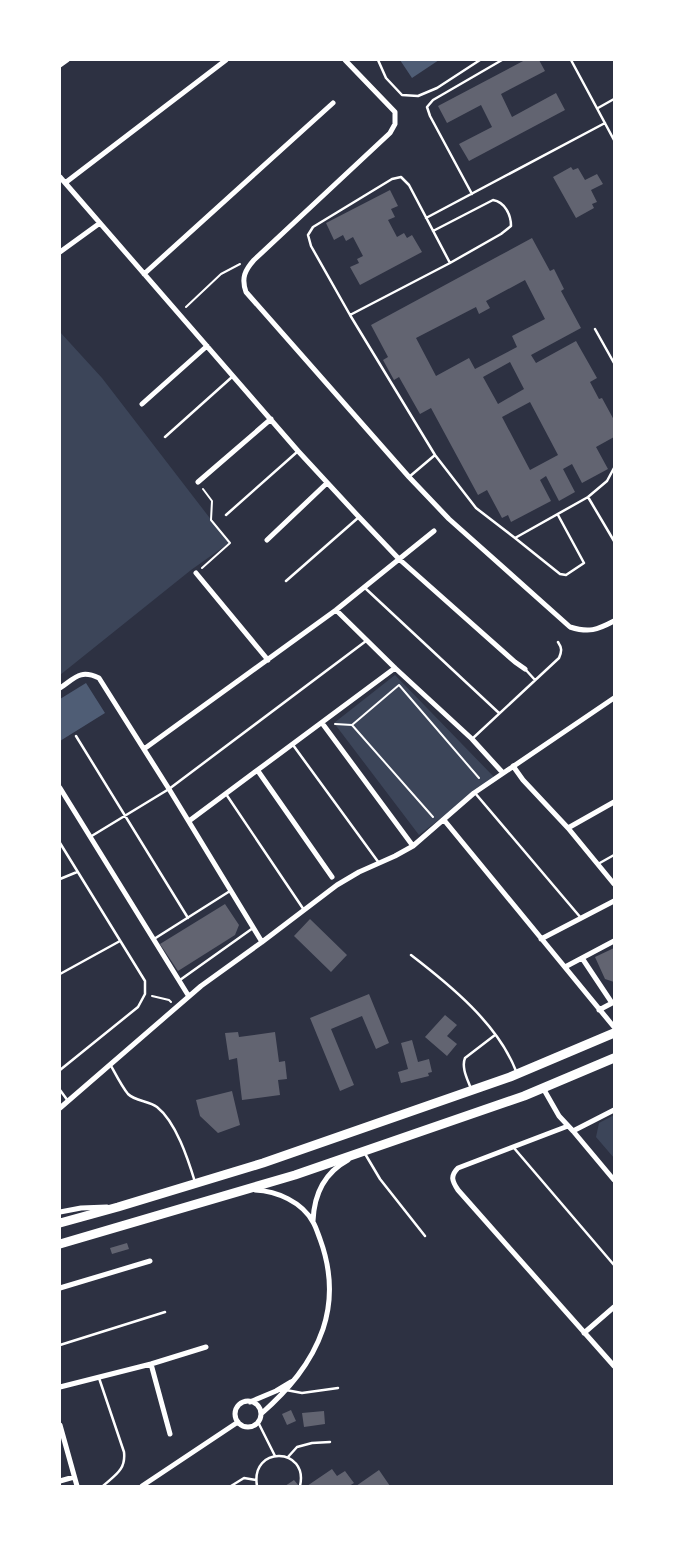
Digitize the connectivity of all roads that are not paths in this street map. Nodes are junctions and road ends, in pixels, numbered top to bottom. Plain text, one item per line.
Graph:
1 (67, 60) edge
2 (226, 60) edge
3 (345, 60) edge
4 (378, 60) edge
5 (480, 60) edge
6 (502, 60) edge
7 (571, 60) edge
8 (60, 65) edge
9 (614, 99) edge
10 (333, 103) dead end
11 (597, 108) junction
12 (605, 123) junction
13 (614, 140) edge
14 (60, 178) edge
15 (65, 183) junction
16 (472, 194) junction
17 (426, 218) junction
18 (100, 223) junction
19 (433, 232) junction
20 (60, 252) edge
21 (450, 263) junction
22 (144, 274) junction
23 (350, 315) junction
24 (595, 329) dead end
25 (207, 346) junction
26 (614, 363) edge
27 (233, 376) junction
28 (142, 404) dead end
29 (271, 420) junction
30 (164, 437) dead end
31 (298, 451) junction
32 (434, 455) junction
33 (614, 468) edge
34 (409, 478) junction
35 (198, 482) road end
36 (327, 483) junction
37 (588, 497) junction
38 (558, 514) junction
39 (226, 515) dead end
40 (359, 517) junction
41 (434, 531) dead end
42 (514, 538) junction
43 (267, 540) dead end
44 (614, 541) edge
45 (399, 560) junction
46 (196, 573) road end
47 (286, 582) dead end
48 (364, 587) junction
49 (336, 610) junction
50 (614, 620) edge
51 (368, 640) junction
52 (558, 642) dead end
53 (268, 660) junction
54 (395, 668) junction
55 (525, 669) joint
56 (535, 680) junction
57 (60, 688) edge
58 (614, 698) edge
59 (498, 714) junction
60 (322, 723) junction
61 (76, 736) dead end
62 (472, 739) junction
63 (293, 745) junction
64 (144, 749) junction
65 (512, 766) junction
66 (258, 771) junction
67 (503, 773) junction
68 (60, 788) edge
69 (169, 789) junction
70 (474, 793) junction
71 (226, 794) junction
72 (614, 802) edge
73 (124, 815) junction
74 (444, 820) junction
75 (189, 821) junction
76 (568, 828) junction
77 (90, 836) junction
78 (60, 843) edge
79 (414, 846) junction
80 (614, 855) edge
81 (379, 863) junction
82 (597, 864) junction
83 (78, 872) junction
84 (332, 877) dead end
85 (60, 879) edge
86 (614, 884) edge
87 (230, 891) junction
88 (614, 900) edge
89 (304, 910) junction
90 (188, 918) junction
91 (580, 918) junction
92 (253, 928) junction
93 (541, 939) junction
94 (153, 940) junction
95 (120, 941) junction
96 (614, 941) edge
97 (262, 942) junction
98 (411, 956) dead end
99 (582, 958) junction
100 (565, 967) junction
101 (60, 974) edge
102 (179, 981) junction
103 (188, 995) junction
104 (613, 1003) edge
105 (599, 1010) junction
106 (614, 1027) edge
107 (614, 1033) edge
108 (496, 1035) junction
109 (614, 1058) edge
110 (110, 1064) junction
111 (60, 1070) edge
112 (517, 1075) junction
113 (543, 1088) junction
114 (60, 1090) edge
115 (472, 1090) junction
116 (68, 1101) junction
117 (60, 1108) edge
118 (614, 1110) edge
119 (568, 1126) junction
120 (573, 1131) junction
121 (513, 1147) junction
122 (364, 1152) junction
123 (614, 1180) edge
124 (195, 1184) junction
125 (247, 1190) junction
126 (118, 1207) junction
127 (60, 1212) edge
128 (313, 1222) junction
129 (60, 1223) edge
130 (425, 1236) dead end
131 (60, 1244) edge
132 (150, 1261) dead end
133 (614, 1266) edge
134 (60, 1288) edge
135 (614, 1307) edge
136 (165, 1312) dead end
137 (584, 1333) junction
138 (60, 1345) edge
139 (206, 1347) dead end
140 (151, 1364) junction
141 (614, 1366) edge
142 (297, 1377) junction
143 (99, 1378) junction
144 (60, 1387) edge
145 (338, 1388) dead end
146 (286, 1390) junction
147 (250, 1402) junction
148 (261, 1414) junction
149 (238, 1422) junction
150 (258, 1422) junction
151 (60, 1424) edge
152 (170, 1434) dead end
153 (330, 1442) dead end
154 (274, 1456) junction
155 (288, 1458) junction
156 (74, 1477) junction
157 (256, 1480) junction
158 (60, 1481) edge
159 (77, 1486) edge
160 (103, 1486) edge
161 (142, 1486) edge
162 (231, 1486) edge
163 (257, 1486) edge
164 (300, 1486) edge

1 - 8 street
2 - 15 street
3 - 34 street
4 - 5 lane
6 - 16 lane
7 - 11 lane
9 - 11 lane
10 - 22 street
11 - 12 lane
12 - 13 lane
12 - 16 lane
14 - 15 street
15 - 18 street
16 - 17 lane
17 - 19 lane
17 - 23 lane
18 - 20 street
18 - 22 street
19 - 21 lane
19 - 21 lane
21 - 23 lane
22 - 25 street
23 - 32 lane
24 - 26 lane
25 - 27 street
25 - 28 street
27 - 29 street
27 - 30 lane
29 - 31 street
29 - 35 street
31 - 36 street
31 - 39 lane
32 - 34 lane
32 - 42 lane
33 - 37 lane
34 - 50 street
36 - 40 street
36 - 43 street
37 - 38 lane
37 - 44 lane
38 - 42 lane
38 - 42 lane
40 - 45 street
40 - 47 lane
41 - 45 street
45 - 48 street
45 - 55 street
46 - 53 street
48 - 49 street
48 - 59 lane
49 - 51 street
49 - 53 street
51 - 54 street
51 - 69 lane
52 - 56 lane
53 - 64 street
54 - 60 street
54 - 62 street
55 - 56 lane
56 - 59 lane
57 - 64 street
58 - 65 street
59 - 62 lane
60 - 63 street
60 - 79 street
61 - 73 lane
62 - 67 street
63 - 66 street
63 - 81 lane
64 - 69 street
65 - 67 street
65 - 76 street
66 - 71 street
66 - 84 street
67 - 70 street
68 - 77 street
69 - 73 lane
69 - 75 street
70 - 74 street
70 - 91 lane
71 - 75 street
71 - 89 lane
72 - 76 street
73 - 77 lane
73 - 90 lane
74 - 79 street
74 - 93 street
75 - 87 street
76 - 82 street
77 - 94 street
78 - 83 lane
79 - 81 street
80 - 82 lane
81 - 89 street
82 - 86 street
83 - 85 lane
83 - 95 lane
87 - 90 lane
87 - 92 street
88 - 91 street
89 - 97 street
90 - 94 lane
91 - 93 street
92 - 97 street
92 - 102 lane
93 - 100 street
94 - 102 street
95 - 101 lane
95 - 111 lane
96 - 99 street
97 - 103 street
98 - 108 lane
99 - 100 street
99 - 104 street
100 - 105 street
102 - 103 street
103 - 110 street
104 - 105 street
105 - 106 street
107 - 112 highway
108 - 112 lane
108 - 115 lane
109 - 113 highway
110 - 116 street
110 - 124 lane
112 - 115 highway
113 - 119 street
113 - 122 highway
114 - 116 lane
115 - 124 highway
116 - 117 street
118 - 120 street
119 - 120 street
119 - 121 street
120 - 123 street
121 - 133 lane
121 - 137 street
122 - 125 highway
122 - 128 street
122 - 130 lane
124 - 126 highway
125 - 128 street
125 - 131 highway
126 - 127 street
126 - 129 highway
128 - 142 street
132 - 134 street
135 - 137 street
136 - 138 lane
137 - 141 street
139 - 140 street
140 - 143 street
140 - 152 street
142 - 146 street
142 - 147 street
143 - 144 street
143 - 160 lane
145 - 146 lane
146 - 148 street
147 - 148 street
147 - 149 street
148 - 150 street
149 - 150 street
149 - 161 street
150 - 154 lane
151 - 156 street
153 - 155 lane
154 - 155 lane
154 - 157 lane
155 - 164 lane
156 - 158 street
156 - 159 street
157 - 162 lane
157 - 163 lane

